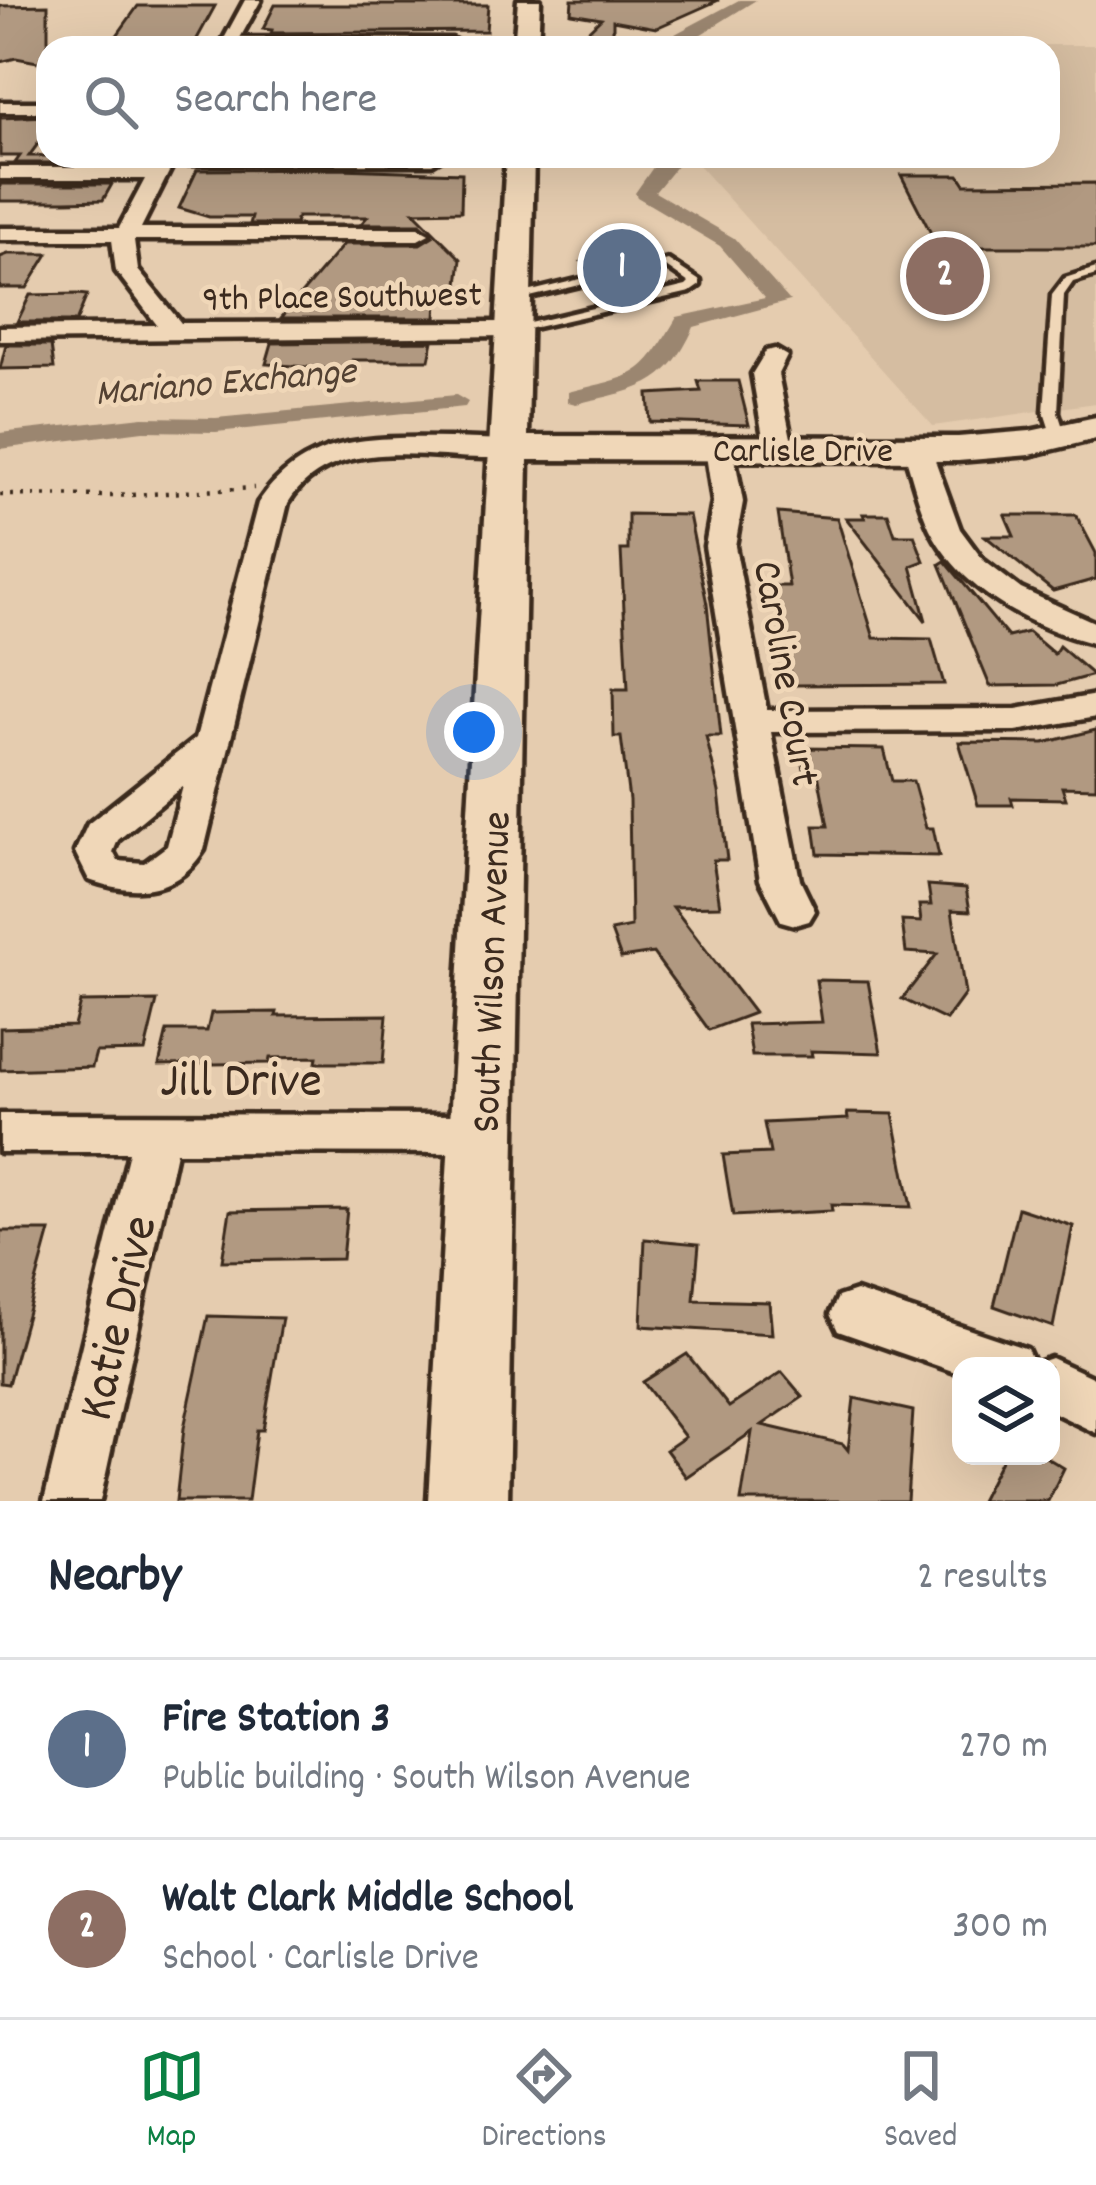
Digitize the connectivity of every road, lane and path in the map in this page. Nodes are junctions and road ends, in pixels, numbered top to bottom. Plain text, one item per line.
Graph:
1 (253, 0) edge
2 (524, 0) edge
3 (233, 36) edge
4 (526, 36) edge
5 (18, 90) dead end
6 (2, 107) edge
7 (36, 107) edge
8 (66, 168) edge
9 (161, 168) edge
10 (519, 168) edge
11 (0, 172) edge
12 (126, 233) junction
13 (0, 234) edge
14 (418, 234) dead end
15 (647, 267) dead end
16 (1096, 271) edge
17 (597, 278) dead end
18 (511, 313) junction
19 (177, 331) junction
20 (0, 334) edge
21 (775, 356) dead end
22 (1077, 433) edge
23 (508, 448) junction
24 (719, 448) junction
25 (779, 448) junction
26 (917, 449) junction
27 (280, 487) junction
28 (0, 496) edge
29 (1096, 634) edge
30 (1096, 706) edge
31 (753, 721) junction
32 (212, 743) dead end
33 (795, 911) dead end
34 (0, 1133) edge
35 (157, 1134) junction
36 (482, 1134) junction
37 (856, 1314) dead end
38 (982, 1357) edge
39 (1060, 1388) edge
40 (1096, 1407) edge
41 (72, 1501) edge
42 (468, 1501) edge

1 - 3 street
2 - 4 main road
5 - 6 street
6 - 7 street
8 - 11 street
9 - 12 street
10 - 18 main road, South Wilson Avenue
12 - 13 street
12 - 14 street
12 - 19 street
15 - 18 lane
16 - 22 lane
17 - 18 lane
18 - 19 street, 9th Place Southwest
18 - 23 main road, South Wilson Avenue
19 - 20 street, 9th Place Southwest
21 - 25 street
22 - 26 main road, Carlisle Drive
23 - 24 main road, Carlisle Drive
23 - 27 street
23 - 36 main road, South Wilson Avenue
24 - 25 main road, Carlisle Drive
24 - 31 street, Caroline Court
25 - 26 main road, Carlisle Drive
26 - 29 street
27 - 28 path
27 - 32 street
30 - 31 street
31 - 33 street, Caroline Court
34 - 35 street, Jill Drive
35 - 36 street, Jill Drive
35 - 41 street, Katie Drive
36 - 42 main road, South Wilson Avenue
37 - 38 street
39 - 40 street

